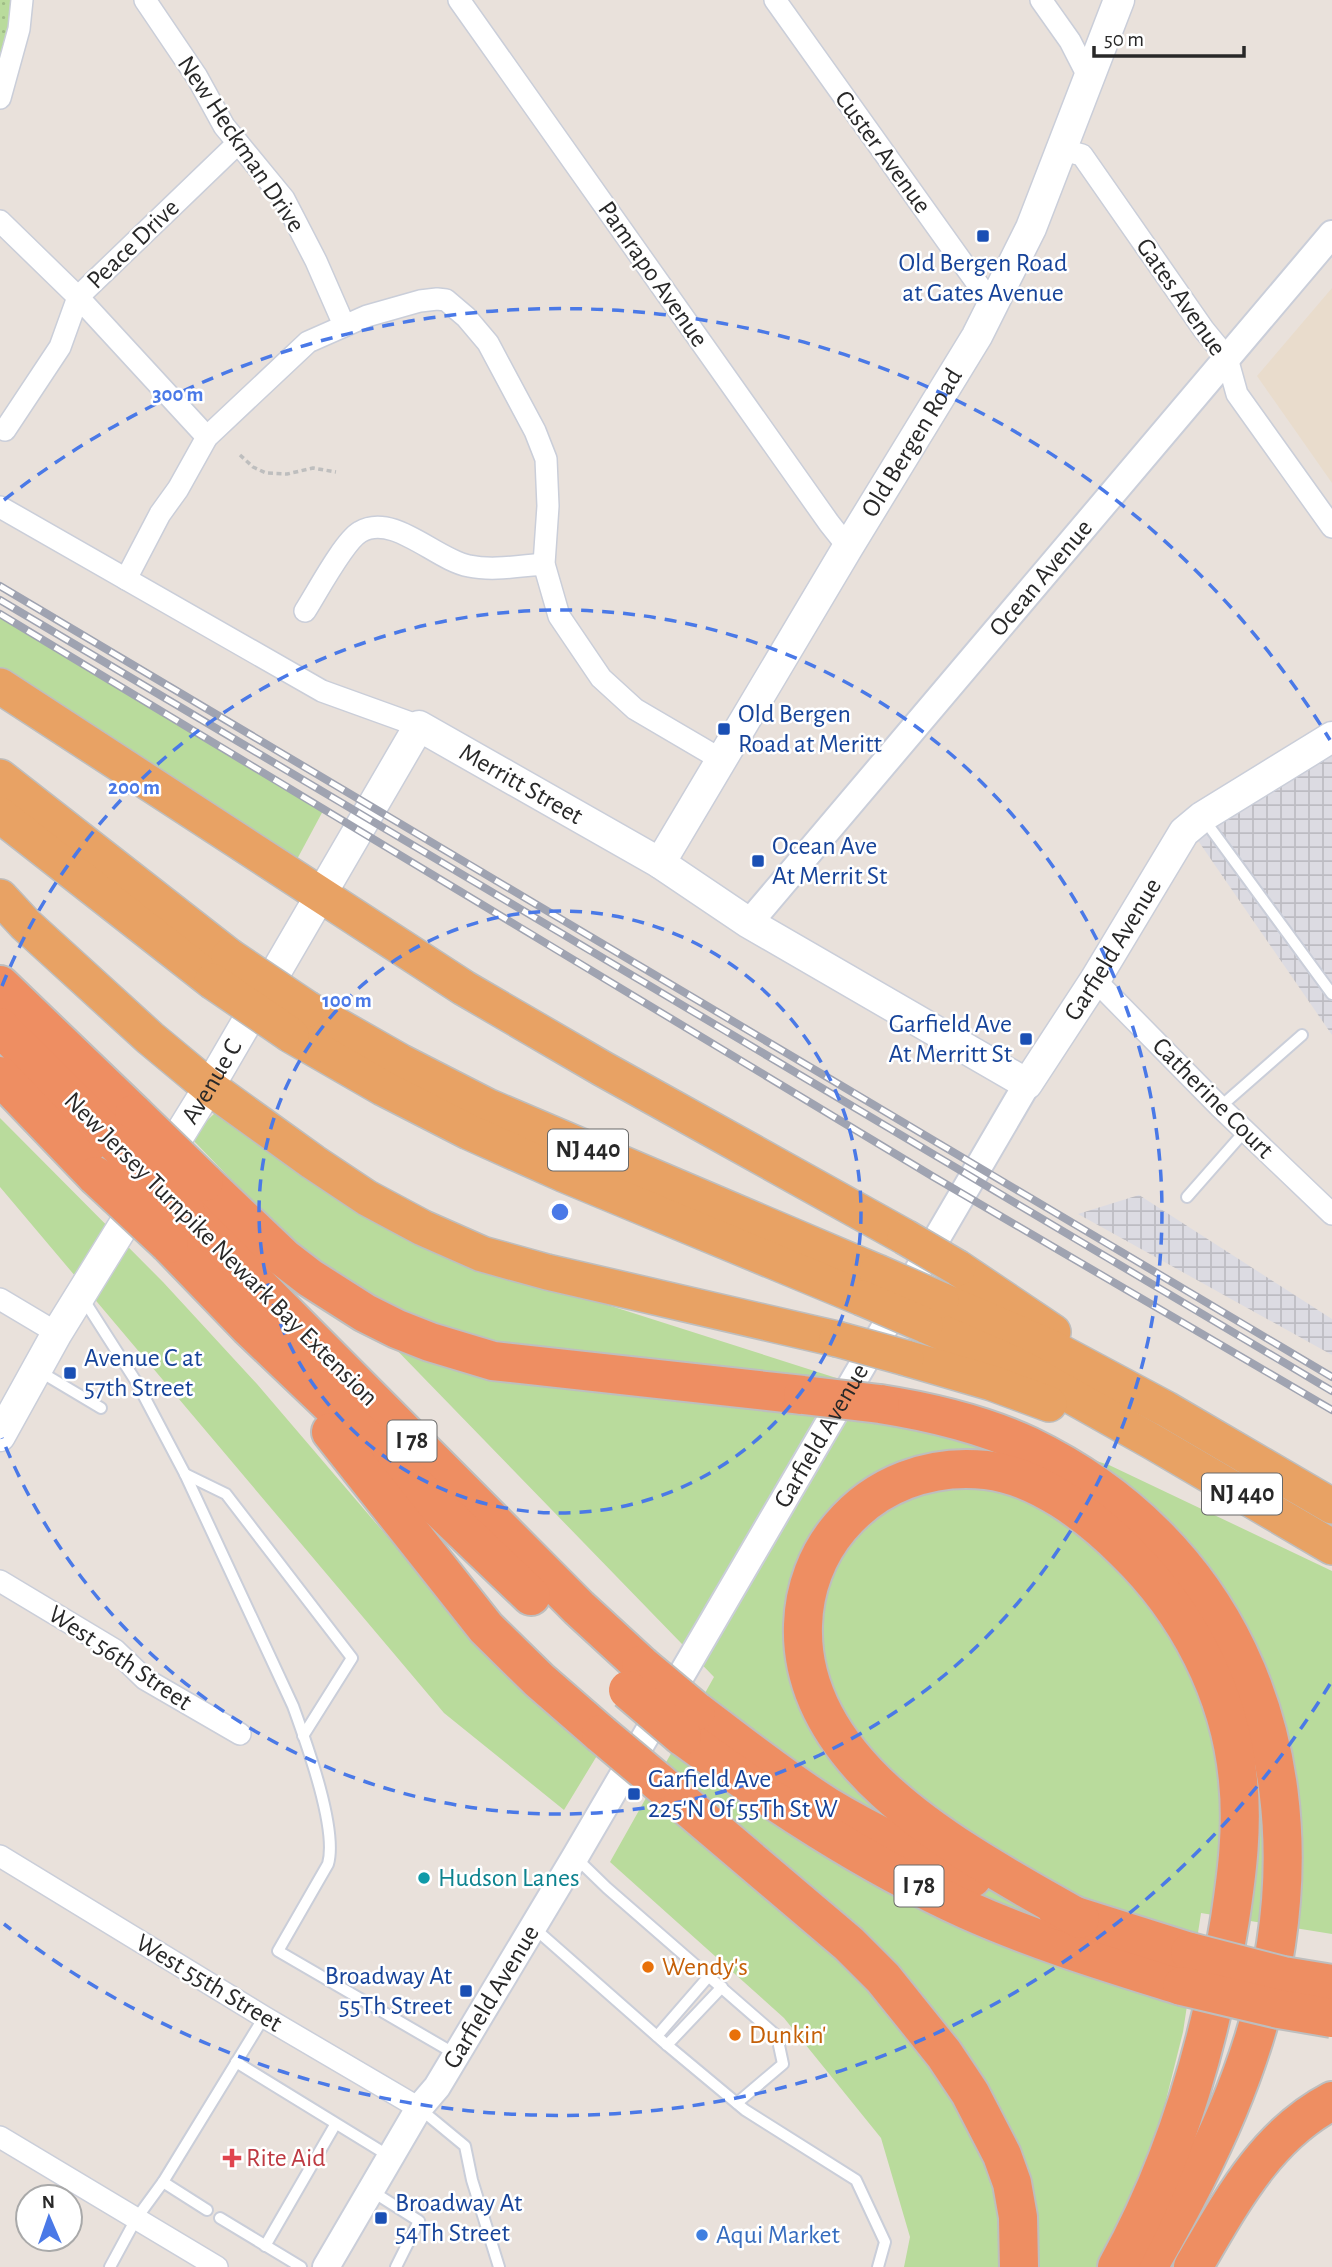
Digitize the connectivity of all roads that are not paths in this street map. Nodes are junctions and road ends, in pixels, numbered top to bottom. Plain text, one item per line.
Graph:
1 (22, 0) edge
2 (145, 0) edge
3 (459, 0) edge
4 (775, 0) edge
5 (1041, 0) edge
6 (1119, 0) edge
7 (1090, 79) junction
8 (0, 97) edge
9 (238, 143) junction
10 (1063, 150) junction
11 (0, 220) edge
12 (1331, 238) edge
13 (78, 297) junction
14 (992, 304) junction
15 (344, 325) junction
16 (1227, 358) junction
17 (5, 430) dead end
18 (207, 437) junction
19 (0, 507) edge
20 (1332, 527) edge
21 (848, 547) junction
22 (544, 564) junction
23 (126, 579) junction
24 (305, 611) dead end
25 (0, 686) edge
26 (419, 726) junction
27 (1332, 737) edge
28 (722, 760) junction
29 (0, 778) edge
30 (0, 816) edge
31 (1202, 817) junction
32 (660, 863) junction
33 (318, 895) junction
34 (0, 897) edge
35 (13, 916) edge
36 (749, 923) junction
37 (220, 968) junction
38 (1095, 980) junction
39 (0, 985) edge
40 (1332, 994) edge
41 (0, 1027) edge
42 (1302, 1035) dead end
43 (0, 1076) edge
44 (1027, 1084) junction
45 (209, 1087) junction
46 (1220, 1107) junction
47 (125, 1129) junction
48 (1245, 1131) junction
49 (1187, 1197) dead end
50 (186, 1213) junction
51 (1332, 1214) edge
52 (81, 1295) junction
53 (0, 1299) edge
54 (933, 1312) junction
55 (249, 1327) junction
56 (57, 1333) junction
57 (36, 1370) junction
58 (101, 1408) dead end
59 (1166, 1409) junction
60 (0, 1436) edge
61 (1153, 1442) junction
62 (185, 1474) junction
63 (1332, 1506) edge
64 (1332, 1546) edge
65 (0, 1581) edge
66 (635, 1677) junction
67 (689, 1724) junction
68 (240, 1734) dead end
69 (303, 1736) junction
70 (0, 1856) edge
71 (575, 1857) junction
72 (1080, 1919) junction
73 (533, 1927) junction
74 (1186, 1969) junction
75 (709, 1976) junction
76 (1332, 1984) edge
77 (722, 1987) junction
78 (264, 2017) junction
79 (1332, 2018) edge
80 (657, 2036) junction
81 (667, 2045) junction
82 (457, 2055) junction
83 (236, 2062) junction
84 (1332, 2101) edge
85 (737, 2103) junction
86 (419, 2108) junction
87 (335, 2125) junction
88 (0, 2137) edge
89 (390, 2157) junction
90 (163, 2182) junction
91 (370, 2190) junction
92 (207, 2210) dead end
93 (220, 2218) dead end
94 (136, 2219) junction
95 (265, 2246) junction
96 (398, 2266) edge
97 (110, 2267) edge
98 (217, 2267) edge
99 (301, 2267) edge
100 (326, 2267) edge
101 (499, 2267) edge
102 (878, 2267) edge
103 (1019, 2267) edge
104 (1117, 2267) edge
105 (1149, 2267) edge
106 (1193, 2267) edge

1 - 8 street
2 - 9 street, New Heckman Drive
3 - 21 street, Pamrapo Avenue
4 - 14 street, Custer Avenue
5 - 7 street
6 - 7 main road, Old Bergen Road
7 - 10 main road, Old Bergen Road
9 - 13 street, Peace Drive
9 - 15 street, New Heckman Drive
10 - 14 main road, Old Bergen Road
10 - 16 street, Gates Avenue
11 - 13 street
12 - 16 street, Ocean Avenue
13 - 17 street, Peace Drive
13 - 18 street
14 - 21 main road, Old Bergen Road
15 - 18 street
15 - 22 street
16 - 20 street, Gates Avenue
16 - 36 street, Ocean Avenue
18 - 23 street
19 - 23 street, Merritt Street
21 - 28 main road, Old Bergen Road
22 - 24 street
22 - 28 street
23 - 26 street, Merritt Street
25 - 33 highway
26 - 32 main road, Merritt Street
26 - 33 main road, Avenue C
27 - 31 main road, Garfield Avenue
28 - 32 main road, Old Bergen Road
29 - 37 highway, NJ 440
30 - 37 highway, NJ 440
31 - 38 main road, Garfield Avenue
31 - 40 lane
32 - 36 main road, Merritt Street
33 - 45 main road, Avenue C
33 - 59 highway, bridge
34 - 35 highway
35 - 45 highway
36 - 44 main road, Merritt Street
37 - 54 highway, NJ 440, bridge
38 - 44 main road, Garfield Avenue
38 - 46 street, Catherine Court
39 - 47 highway
41 - 47 highway, New Jersey Turnpike Newark Bay Extension / I 78
42 - 46 lane
43 - 50 highway, New Jersey Turnpike Newark Bay Extension / I 78, bridge
44 - 71 street, Garfield Avenue
45 - 52 main road, Avenue C
45 - 61 highway, bridge
46 - 48 street, Catherine Court
47 - 50 highway, New Jersey Turnpike Newark Bay Extension / I 78, bridge
48 - 49 lane
48 - 51 street, Catherine Court
50 - 55 highway, New Jersey Turnpike Newark Bay Extension / I 78
50 - 66 highway, New Jersey Turnpike Newark Bay Extension / I 78
50 - 105 highway, bridge
52 - 56 main road, Avenue C
52 - 62 lane
53 - 56 street
54 - 59 highway, NJ 440
54 - 61 highway, NJ 440
55 - 66 highway, New Jersey Turnpike Newark Bay Extension / I 78
55 - 103 highway, bridge
56 - 57 main road, Avenue C
57 - 58 lane
57 - 60 main road, Avenue C
59 - 63 highway, NJ 440
61 - 64 highway, NJ 440
62 - 69 lane
62 - 69 lane
65 - 68 street, West 56th Street
66 - 67 highway, New Jersey Turnpike Newark Bay Extension / I 78, bridge
67 - 72 highway, New Jersey Turnpike Newark Bay Extension / I 78
67 - 74 highway, New Jersey Turnpike Newark Bay Extension / I 78
69 - 82 lane
70 - 78 street, West 55th Street
71 - 73 street, Garfield Avenue
71 - 75 lane
72 - 74 highway, New Jersey Turnpike Newark Bay Extension / I 78
72 - 104 highway
73 - 80 lane
73 - 82 street, Garfield Avenue
74 - 76 highway, New Jersey Turnpike Newark Bay Extension / I 78, bridge
74 - 79 highway, New Jersey Turnpike Newark Bay Extension / I 78, bridge
75 - 77 lane
75 - 80 lane
77 - 81 lane
77 - 85 lane
78 - 83 lane
78 - 86 street, West 55th Street
80 - 81 lane
81 - 85 lane
82 - 86 street, Garfield Avenue
83 - 87 lane
83 - 90 lane
84 - 106 highway
85 - 102 lane
86 - 89 street, Garfield Avenue
86 - 101 lane
87 - 89 lane
87 - 95 lane
88 - 94 street
89 - 91 street, Garfield Avenue
90 - 92 lane
90 - 94 lane
91 - 96 lane
91 - 100 street, Garfield Avenue
93 - 95 lane
94 - 97 lane
94 - 98 street
95 - 99 lane

